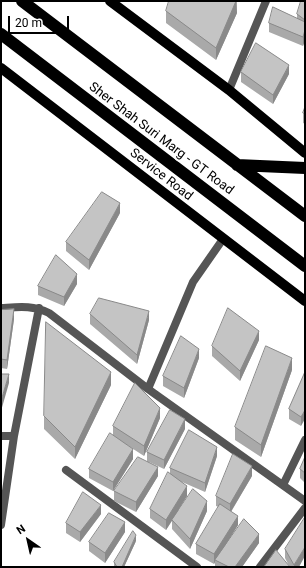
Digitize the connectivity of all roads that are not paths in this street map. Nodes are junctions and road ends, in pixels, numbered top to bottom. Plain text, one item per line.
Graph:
1 (22, 1) edge
2 (110, 1) edge
3 (266, 1) edge
4 (1, 34) edge
5 (1, 68) edge
6 (229, 90) junction
7 (305, 153) edge
8 (237, 165) junction
9 (305, 168) edge
10 (305, 216) edge
11 (223, 239) junction
12 (305, 266) edge
13 (305, 301) edge
14 (1, 308) edge
15 (39, 308) junction
16 (148, 389) junction
17 (1, 436) edge
18 (14, 436) junction
19 (305, 440) edge
20 (66, 470) dead end
21 (283, 484) junction
22 (305, 501) edge
23 (305, 508) edge
24 (1, 525) edge
25 (197, 567) edge
26 (260, 567) edge

1 - 8 highway, Sher Shah Suri Marg - GT Road
2 - 6 main road
3 - 6 street
4 - 12 highway, Sher Shah Suri Marg - GT Road
5 - 11 main road, Service Road
6 - 7 main road
8 - 9 highway
8 - 10 highway, Sher Shah Suri Marg - GT Road
11 - 13 main road, Service Road
11 - 16 street
14 - 15 street
15 - 16 street
15 - 18 street
16 - 21 street
17 - 18 street
18 - 24 street
19 - 21 street
20 - 25 street
21 - 22 street
23 - 26 street

